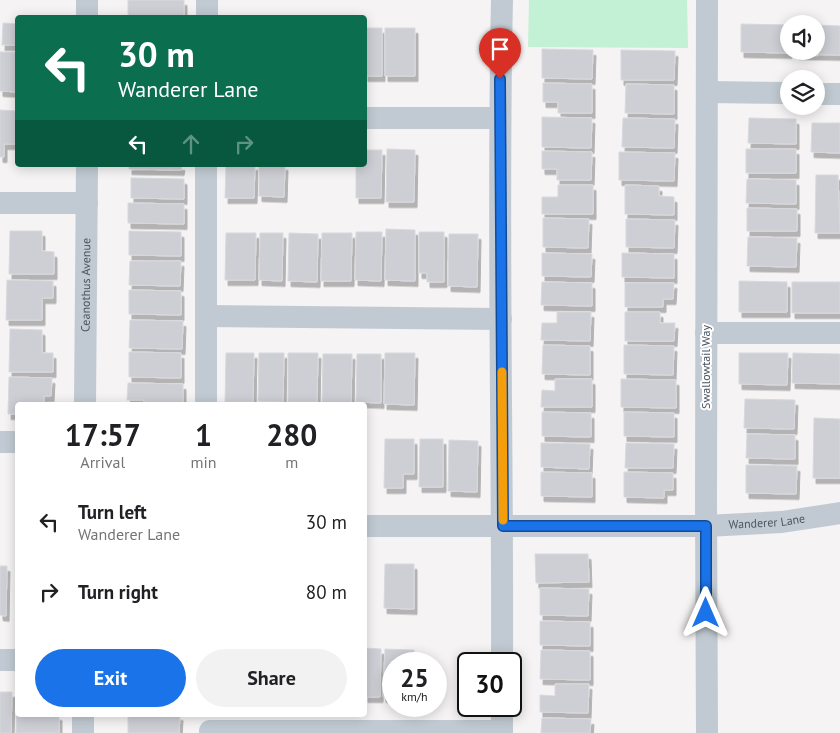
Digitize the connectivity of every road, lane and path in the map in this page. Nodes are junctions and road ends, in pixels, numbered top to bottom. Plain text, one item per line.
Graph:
1 (87, 0) edge
2 (207, 0) edge
3 (502, 0) edge
4 (707, 0) edge
5 (87, 15) edge
6 (207, 15) edge
7 (707, 92) junction
8 (780, 93) edge
9 (825, 94) edge
10 (840, 94) edge
11 (367, 118) edge
12 (500, 118) junction
13 (87, 167) edge
14 (206, 167) edge
15 (0, 203) edge
16 (87, 203) junction
17 (206, 316) junction
18 (501, 319) junction
19 (706, 333) junction
20 (840, 333) edge
21 (85, 402) edge
22 (206, 402) edge
23 (0, 442) edge
24 (15, 442) edge
25 (840, 513) edge
26 (367, 526) edge
27 (503, 526) junction
28 (706, 526) junction
29 (502, 652) edge
30 (0, 660) edge
31 (15, 660) edge
32 (83, 717) edge
33 (502, 717) edge
34 (210, 726) edge
35 (502, 732) edge
36 (83, 733) edge
37 (707, 733) edge

1 - 5 street
2 - 6 street
3 - 12 street
4 - 7 street, Swallowtail Way
7 - 8 street
7 - 19 street, Swallowtail Way
9 - 10 street
11 - 12 street
12 - 18 street
13 - 16 street, Ceanothus Avenue
14 - 17 street
15 - 16 street
16 - 21 street, Ceanothus Avenue
17 - 18 street
17 - 22 street
18 - 27 street
19 - 20 street
19 - 28 street, Swallowtail Way
23 - 24 street
25 - 28 street, Wanderer Lane
26 - 27 street, Wanderer Lane
27 - 28 street, Wanderer Lane
27 - 29 street
28 - 37 street, Swallowtail Way
30 - 31 street
32 - 36 street
33 - 35 street
34 - 35 street

